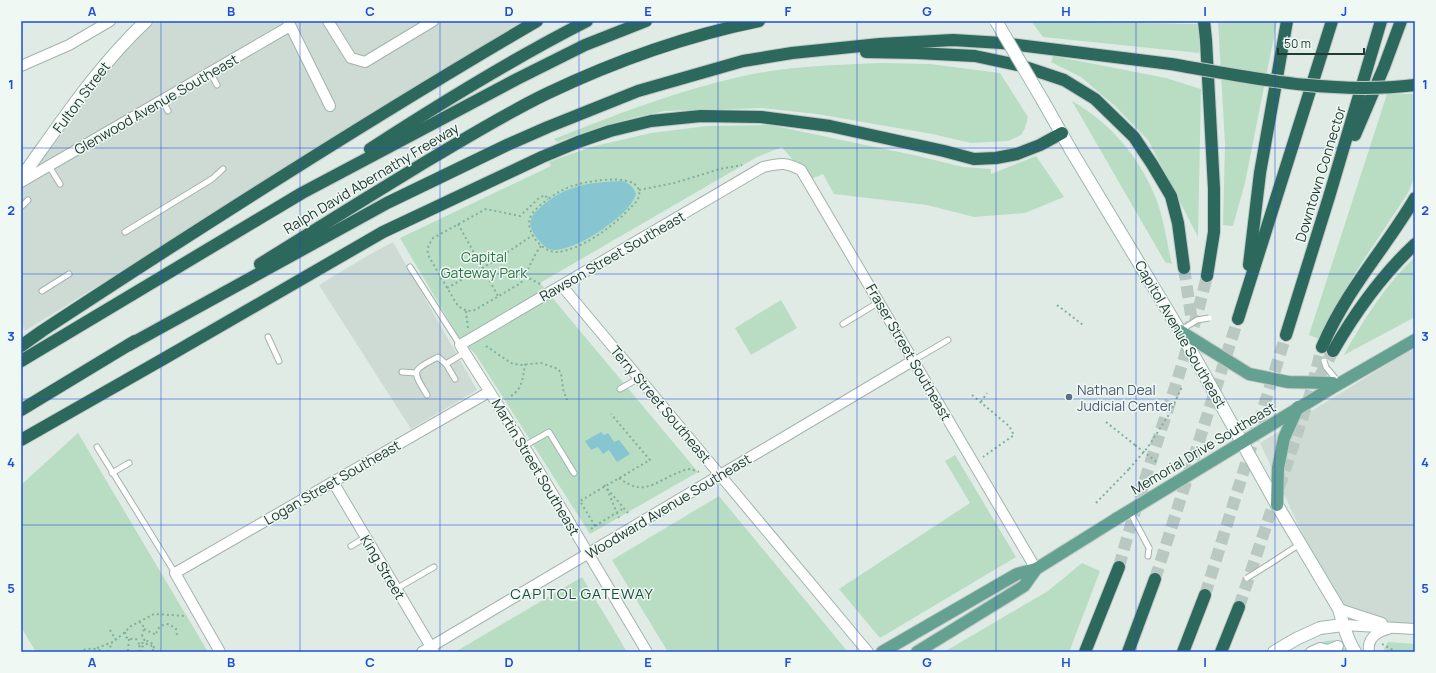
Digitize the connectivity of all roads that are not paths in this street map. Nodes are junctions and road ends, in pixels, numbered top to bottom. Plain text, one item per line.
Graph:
1 (110, 21) edge
2 (146, 21) edge
3 (328, 21) edge
4 (433, 21) edge
5 (537, 21) edge
6 (587, 21) edge
7 (646, 21) edge
8 (759, 21) edge
9 (996, 21) edge
10 (1204, 21) edge
11 (1287, 21) edge
12 (1332, 21) edge
13 (1381, 21) edge
14 (1401, 21) edge
15 (289, 23) edge
16 (815, 50) junction
17 (21, 66) edge
18 (210, 72) junction
19 (217, 85) dead end
20 (1415, 86) edge
21 (162, 100) junction
22 (330, 106) dead end
23 (168, 111) dead end
24 (1062, 133) junction
25 (49, 166) junction
26 (764, 167) joint
27 (223, 169) dead end
28 (21, 178) edge
29 (21, 182) edge
30 (60, 184) dead end
31 (302, 193) junction
32 (1329, 197) junction
33 (1415, 198) edge
34 (28, 200) dead end
35 (21, 207) edge
36 (125, 232) dead end
37 (1415, 244) edge
38 (410, 267) dead end
39 (1184, 268) tunnel mouth
40 (69, 274) dead end
41 (1207, 276) tunnel mouth
42 (562, 286) junction
43 (42, 291) dead end
44 (879, 302) junction
45 (1209, 318) dead end
46 (842, 324) dead end
47 (1180, 331) junction
48 (1286, 335) tunnel mouth
49 (268, 337) dead end
50 (948, 340) dead end
51 (1415, 340) edge
52 (128, 345) junction
53 (21, 346) edge
54 (462, 349) junction
55 (914, 360) junction
56 (21, 361) edge
57 (280, 361) dead end
58 (1324, 361) dead end
59 (446, 364) junction
60 (402, 372) dead end
61 (416, 374) junction
62 (639, 378) junction
63 (455, 379) dead end
64 (1335, 383) junction
65 (620, 389) dead end
66 (489, 392) junction
67 (427, 395) dead end
68 (1298, 407) junction
69 (21, 410) edge
70 (21, 440) edge
71 (1242, 442) junction
72 (524, 446) junction
73 (97, 447) dead end
74 (129, 463) dead end
75 (112, 473) junction
76 (574, 473) dead end
77 (720, 475) junction
78 (333, 482) junction
79 (1277, 505) junction
80 (1129, 510) junction
81 (366, 537) junction
82 (1300, 544) junction
83 (351, 546) dead end
84 (588, 553) junction
85 (1148, 556) dead end
86 (434, 566) dead end
87 (1119, 566) tunnel mouth
88 (1036, 568) junction
89 (175, 573) junction
90 (1247, 578) dead end
91 (1156, 579) tunnel mouth
92 (396, 589) junction
93 (1205, 596) tunnel mouth
94 (1239, 607) tunnel mouth
95 (1339, 609) junction
96 (1343, 625) junction
97 (1396, 628) junction
98 (1415, 628) edge
99 (429, 650) edge
100 (220, 652) edge
101 (647, 652) edge
102 (868, 652) edge
103 (882, 652) edge
104 (917, 652) edge
105 (1085, 652) edge
106 (1128, 652) edge
107 (1183, 652) edge
108 (1221, 652) edge
109 (1274, 652) edge
110 (1311, 652) edge
111 (1335, 652) edge
112 (1355, 652) edge
113 (1369, 652) edge

1 - 17 street
2 - 28 main road, Fulton Street
3 - 4 street
5 - 53 highway
6 - 31 highway
7 - 31 highway, Ralph David Abernathy Freeway
8 - 52 highway, Ralph David Abernathy Freeway
9 - 24 main road, Capitol Avenue Southeast, bridge
10 - 41 highway
11 - 12 highway
13 - 32 highway, Downtown Connector
14 - 32 highway
15 - 18 street, Glenwood Avenue Southeast
15 - 22 street
16 - 20 highway, bridge
16 - 39 highway
16 - 52 highway
18 - 19 lane
18 - 21 street, Glenwood Avenue Southeast
21 - 23 lane
21 - 25 street, Glenwood Avenue Southeast
24 - 47 main road, Capitol Avenue Southeast
24 - 70 highway
25 - 29 street, Glenwood Avenue Southeast
25 - 30 lane
26 - 42 street, Rawson Street Southeast
26 - 44 street, Fraser Street Southeast
27 - 36 lane
31 - 56 highway, Ralph David Abernathy Freeway
32 - 48 highway, Downtown Connector
33 - 37 highway
34 - 35 lane
38 - 54 lane
40 - 43 lane
42 - 54 street, Rawson Street Southeast
42 - 62 street, Terry Street Southeast
44 - 46 lane
44 - 55 street, Fraser Street Southeast
45 - 47 lane, bridge
47 - 64 main road, bridge
47 - 71 main road, Capitol Avenue Southeast, bridge
49 - 57 lane
50 - 55 lane
51 - 64 main road, Memorial Drive Southeast
52 - 69 highway, Ralph David Abernathy Freeway
54 - 59 lane
54 - 66 street, Martin Street Southeast
55 - 77 street, Woodward Avenue Southeast
55 - 88 street, Fraser Street Southeast
58 - 64 lane, bridge
59 - 61 lane
59 - 63 lane
60 - 61 lane
61 - 67 lane
62 - 65 lane
62 - 77 street, Terry Street Southeast
64 - 68 main road, Memorial Drive Southeast, bridge
66 - 72 street, Martin Street Southeast
66 - 78 street, Logan Street Southeast
68 - 71 main road, Memorial Drive Southeast, bridge
68 - 79 main road, bridge
71 - 79 main road, Capitol Avenue Southeast, bridge
71 - 80 main road, Memorial Drive Southeast, bridge
72 - 76 lane
72 - 84 street, Martin Street Southeast
73 - 75 lane
74 - 75 lane
75 - 89 lane
77 - 84 street, Woodward Avenue Southeast
77 - 102 street, Terry Street Southeast
78 - 81 street, King Street
78 - 89 street, Logan Street Southeast
79 - 82 main road, Capitol Avenue Southeast
80 - 85 lane, bridge
80 - 88 main road, Memorial Drive Southeast, bridge
81 - 83 lane
81 - 92 street, King Street
82 - 90 lane, bridge
82 - 95 main road, Capitol Avenue Southeast
84 - 99 street, Woodward Avenue Southeast
84 - 101 street, Martin Street Southeast
86 - 92 lane
87 - 105 highway
88 - 103 main road, Memorial Drive Southeast
88 - 104 main road, Memorial Drive Southeast
89 - 100 street
91 - 106 highway
92 - 99 street, King Street
93 - 107 highway
94 - 108 highway
95 - 96 main road, Capitol Avenue Southeast
95 - 97 street
96 - 97 street
96 - 109 main road
96 - 112 main road, Capitol Avenue Southeast
97 - 98 street
97 - 113 street
110 - 111 street

